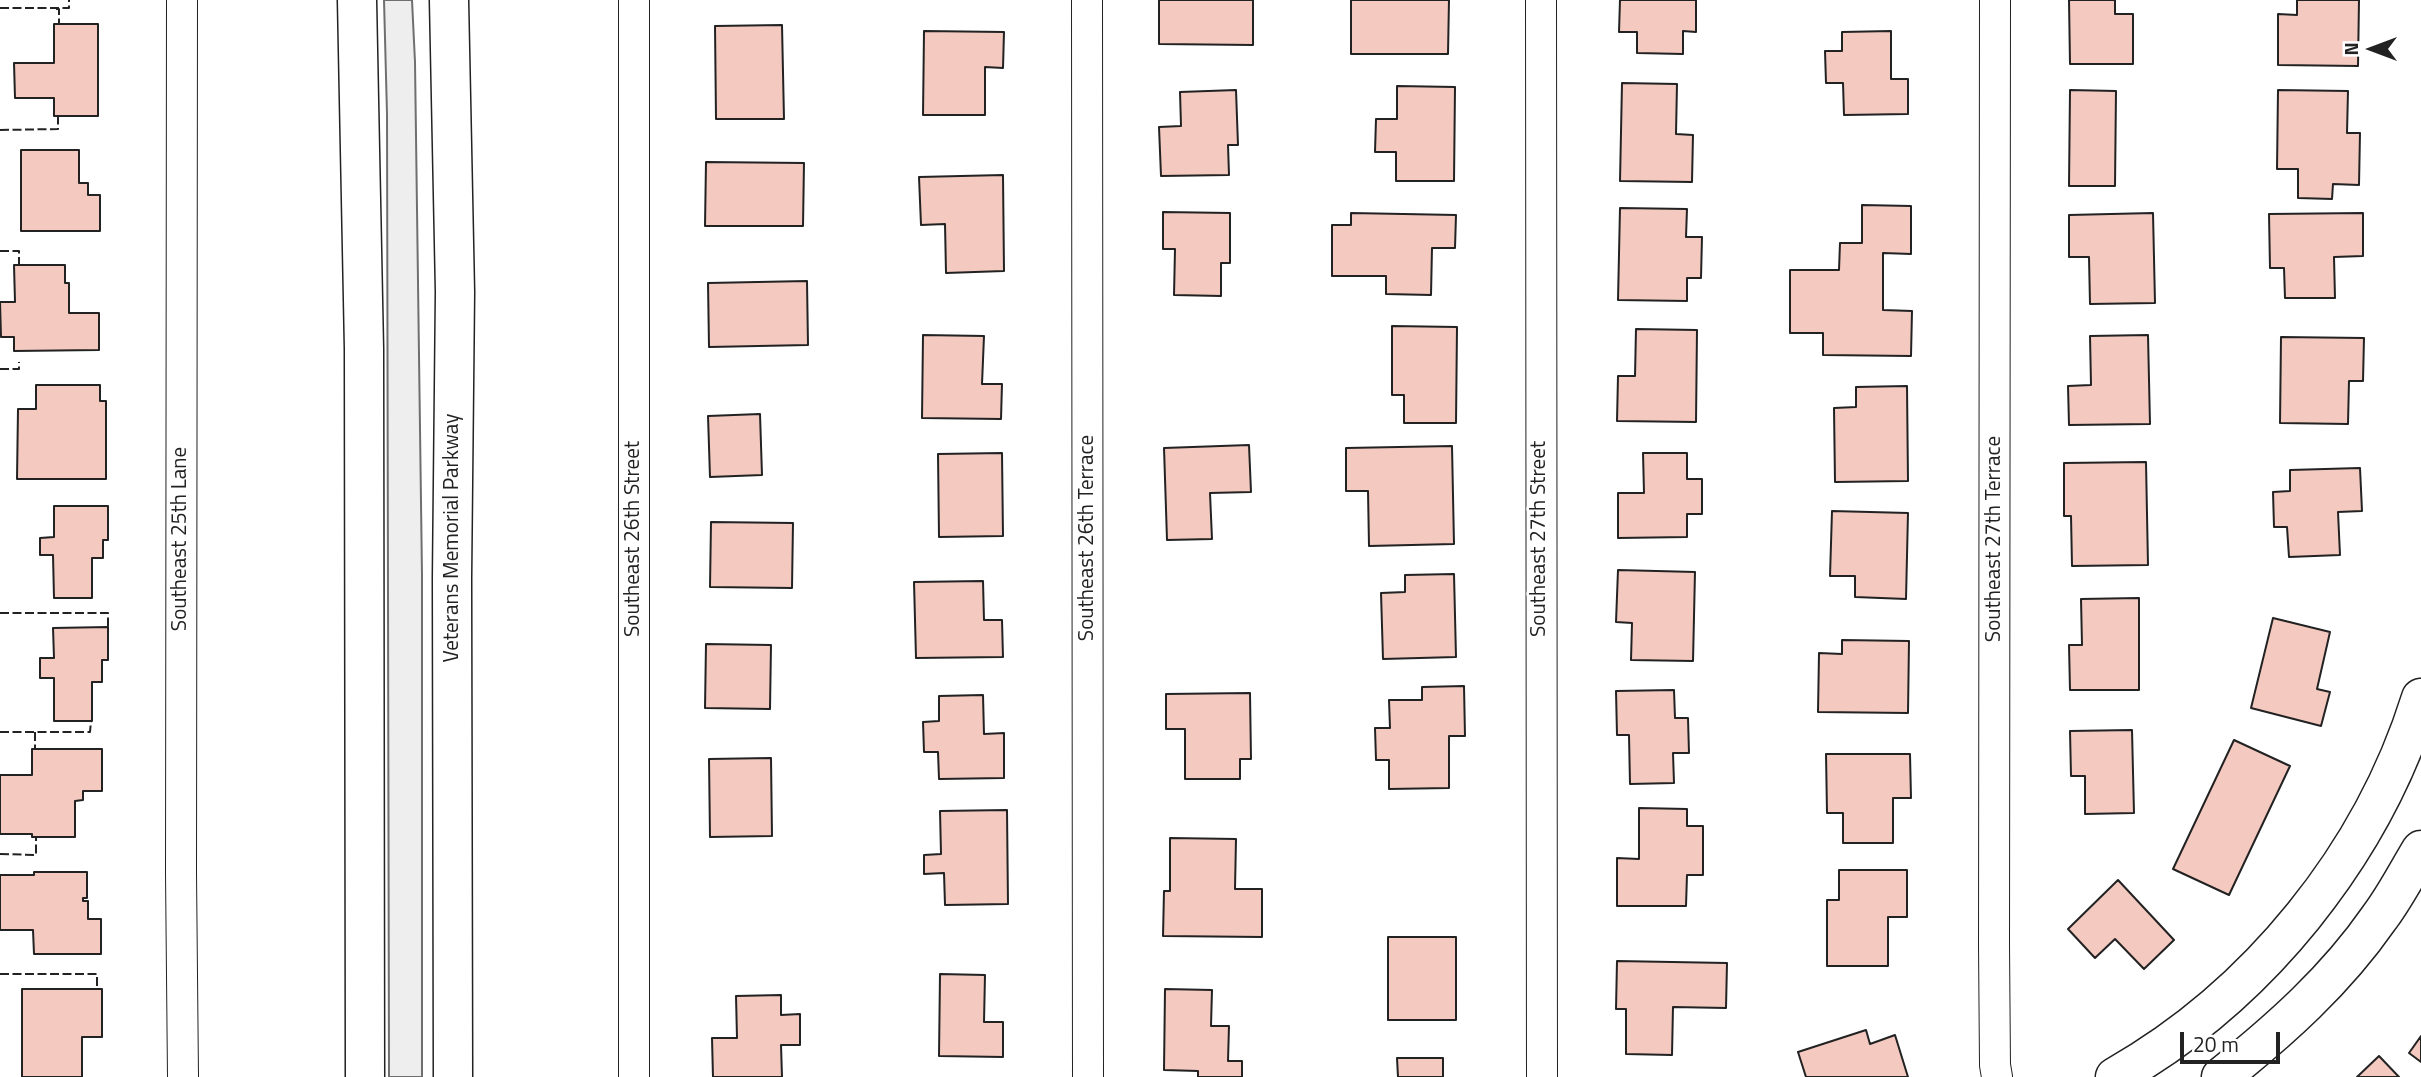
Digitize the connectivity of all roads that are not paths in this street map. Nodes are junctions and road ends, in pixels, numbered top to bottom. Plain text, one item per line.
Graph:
1 (182, 0) edge
2 (357, 0) edge
3 (449, 0) edge
4 (634, 0) edge
5 (1087, 0) edge
6 (1541, 0) edge
7 (1995, 0) edge
8 (2421, 698) edge
9 (2421, 850) edge
10 (453, 964) junction
11 (183, 1077) edge
12 (365, 1077) edge
13 (453, 1077) edge
14 (463, 1077) edge
15 (634, 1077) edge
16 (1088, 1077) edge
17 (1542, 1077) edge
18 (1997, 1077) edge
19 (2115, 1077) edge
20 (2221, 1077) edge

1 - 11 street, Southeast 25th Lane
2 - 12 main road
3 - 10 main road, Veterans Memorial Parkway
4 - 15 street, Southeast 26th Street
5 - 16 street, Southeast 26th Terrace
6 - 17 street, Southeast 27th Street
7 - 18 street, Southeast 27th Terrace
8 - 19 main road
9 - 20 main road
10 - 13 main road, Veterans Memorial Parkway
10 - 14 main road

